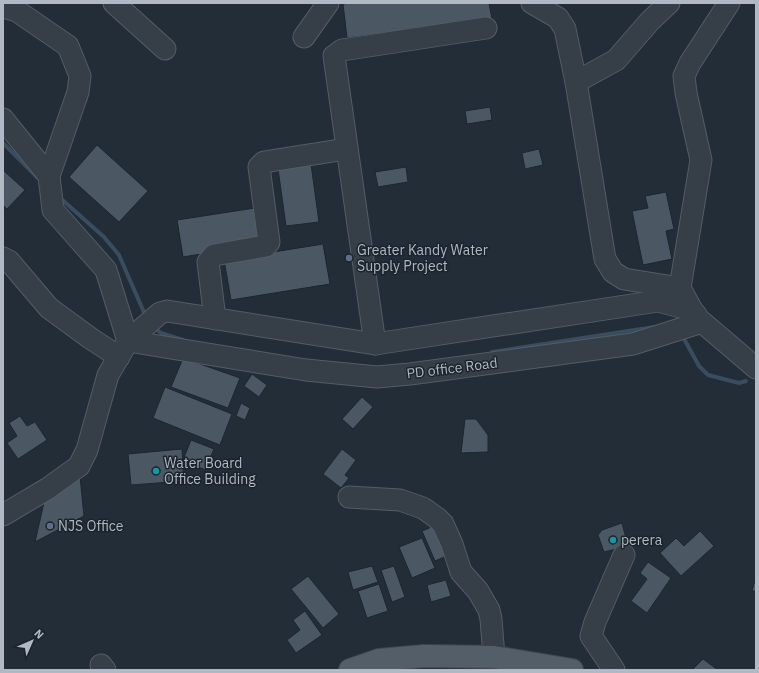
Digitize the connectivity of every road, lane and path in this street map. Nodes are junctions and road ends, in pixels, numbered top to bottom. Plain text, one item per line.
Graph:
1 (114, 3) edge
2 (328, 3) edge
3 (532, 3) edge
4 (669, 3) edge
5 (729, 3) edge
6 (3, 7) edge
7 (486, 28) dead end
8 (304, 37) dead end
9 (165, 48) dead end
10 (576, 82) junction
11 (3, 119) edge
12 (346, 149) junction
13 (50, 176) junction
14 (3, 258) edge
15 (680, 288) junction
16 (697, 316) junction
17 (215, 319) junction
18 (375, 344) junction
19 (123, 349) junction
20 (756, 368) edge
21 (349, 497) dead end
22 (3, 515) edge
23 (624, 555) dead end
24 (494, 657) junction
25 (350, 670) edge
26 (572, 670) edge
27 (614, 670) edge

1 - 9 street
2 - 8 street
3 - 10 street
4 - 10 street
5 - 15 street
6 - 13 street
7 - 12 street
10 - 15 street
11 - 13 street
12 - 17 street
12 - 18 street
13 - 19 street
14 - 19 street
15 - 16 street
16 - 18 street
16 - 19 street, PD office Road
16 - 20 street
17 - 18 street
17 - 19 street
19 - 22 street
21 - 24 street
23 - 27 street
24 - 25 main road
24 - 26 main road

